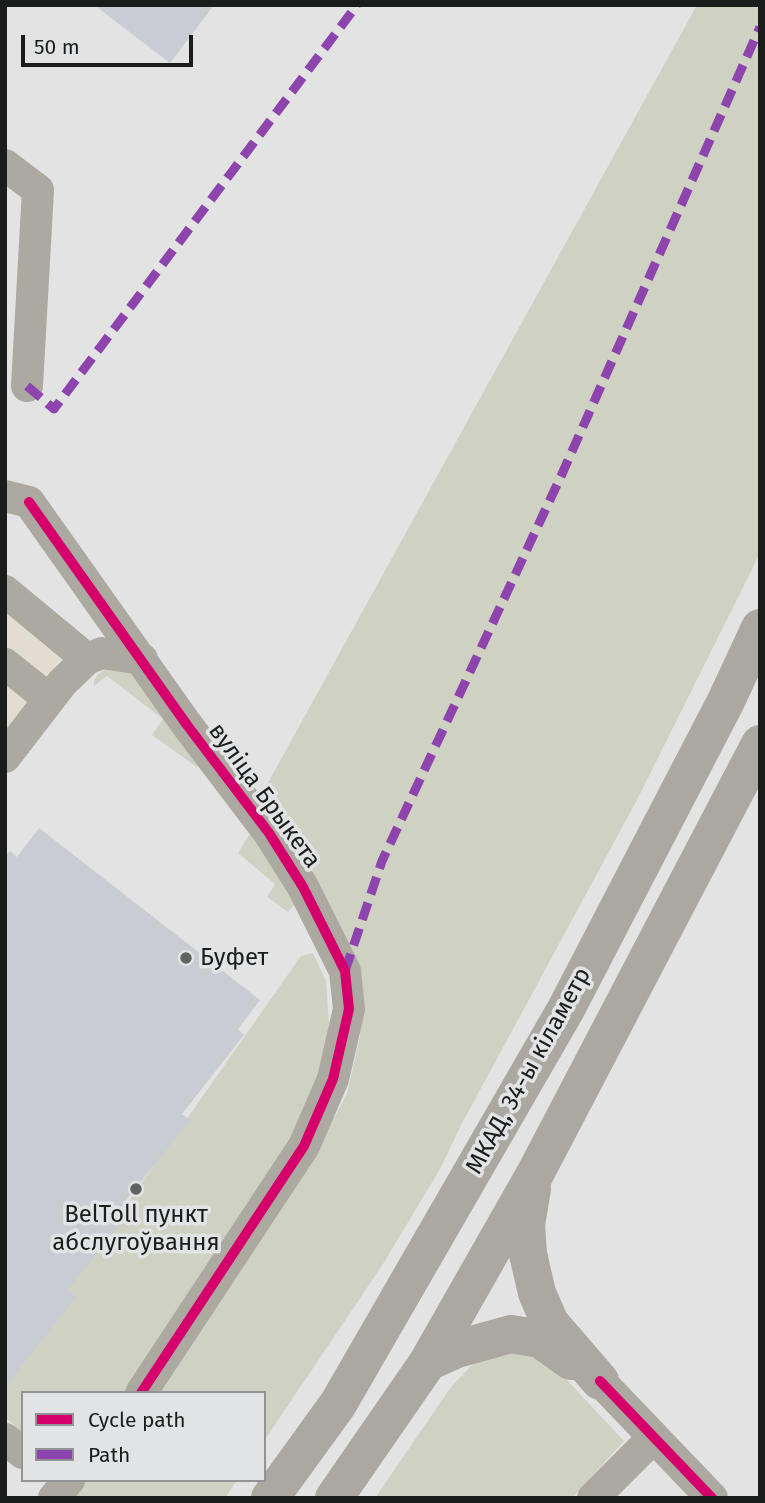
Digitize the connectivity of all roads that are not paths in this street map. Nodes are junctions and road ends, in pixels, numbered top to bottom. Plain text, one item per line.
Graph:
1 (5, 166) edge
2 (27, 386) dead end
3 (17, 499) edge
4 (5, 592) edge
5 (760, 628) edge
6 (87, 659) junction
7 (142, 659) junction
8 (5, 664) edge
9 (49, 699) junction
10 (760, 744) edge
11 (5, 757) edge
12 (535, 1174) junction
13 (428, 1362) junction
14 (600, 1381) junction
15 (142, 1391) edge
16 (653, 1437) junction
17 (5, 1439) edge
18 (21, 1451) edge
19 (270, 1498) edge
20 (334, 1498) edge
21 (593, 1498) edge
22 (712, 1498) edge

1 - 2 street
3 - 7 street, вуліца Брыкета
4 - 6 street
5 - 19 highway, МКАД, 34-ы кіламетр
6 - 7 street
6 - 9 street
7 - 15 street, вуліца Брыкета
8 - 9 street
9 - 11 street
10 - 12 highway, МКАД, 34-ы кіламетр
12 - 13 highway, МКАД, 34-ы кіламетр
12 - 14 highway
13 - 14 highway
13 - 20 highway, МКАД, 34-ы кіламетр
14 - 16 street
16 - 21 street
16 - 22 street
17 - 18 street

